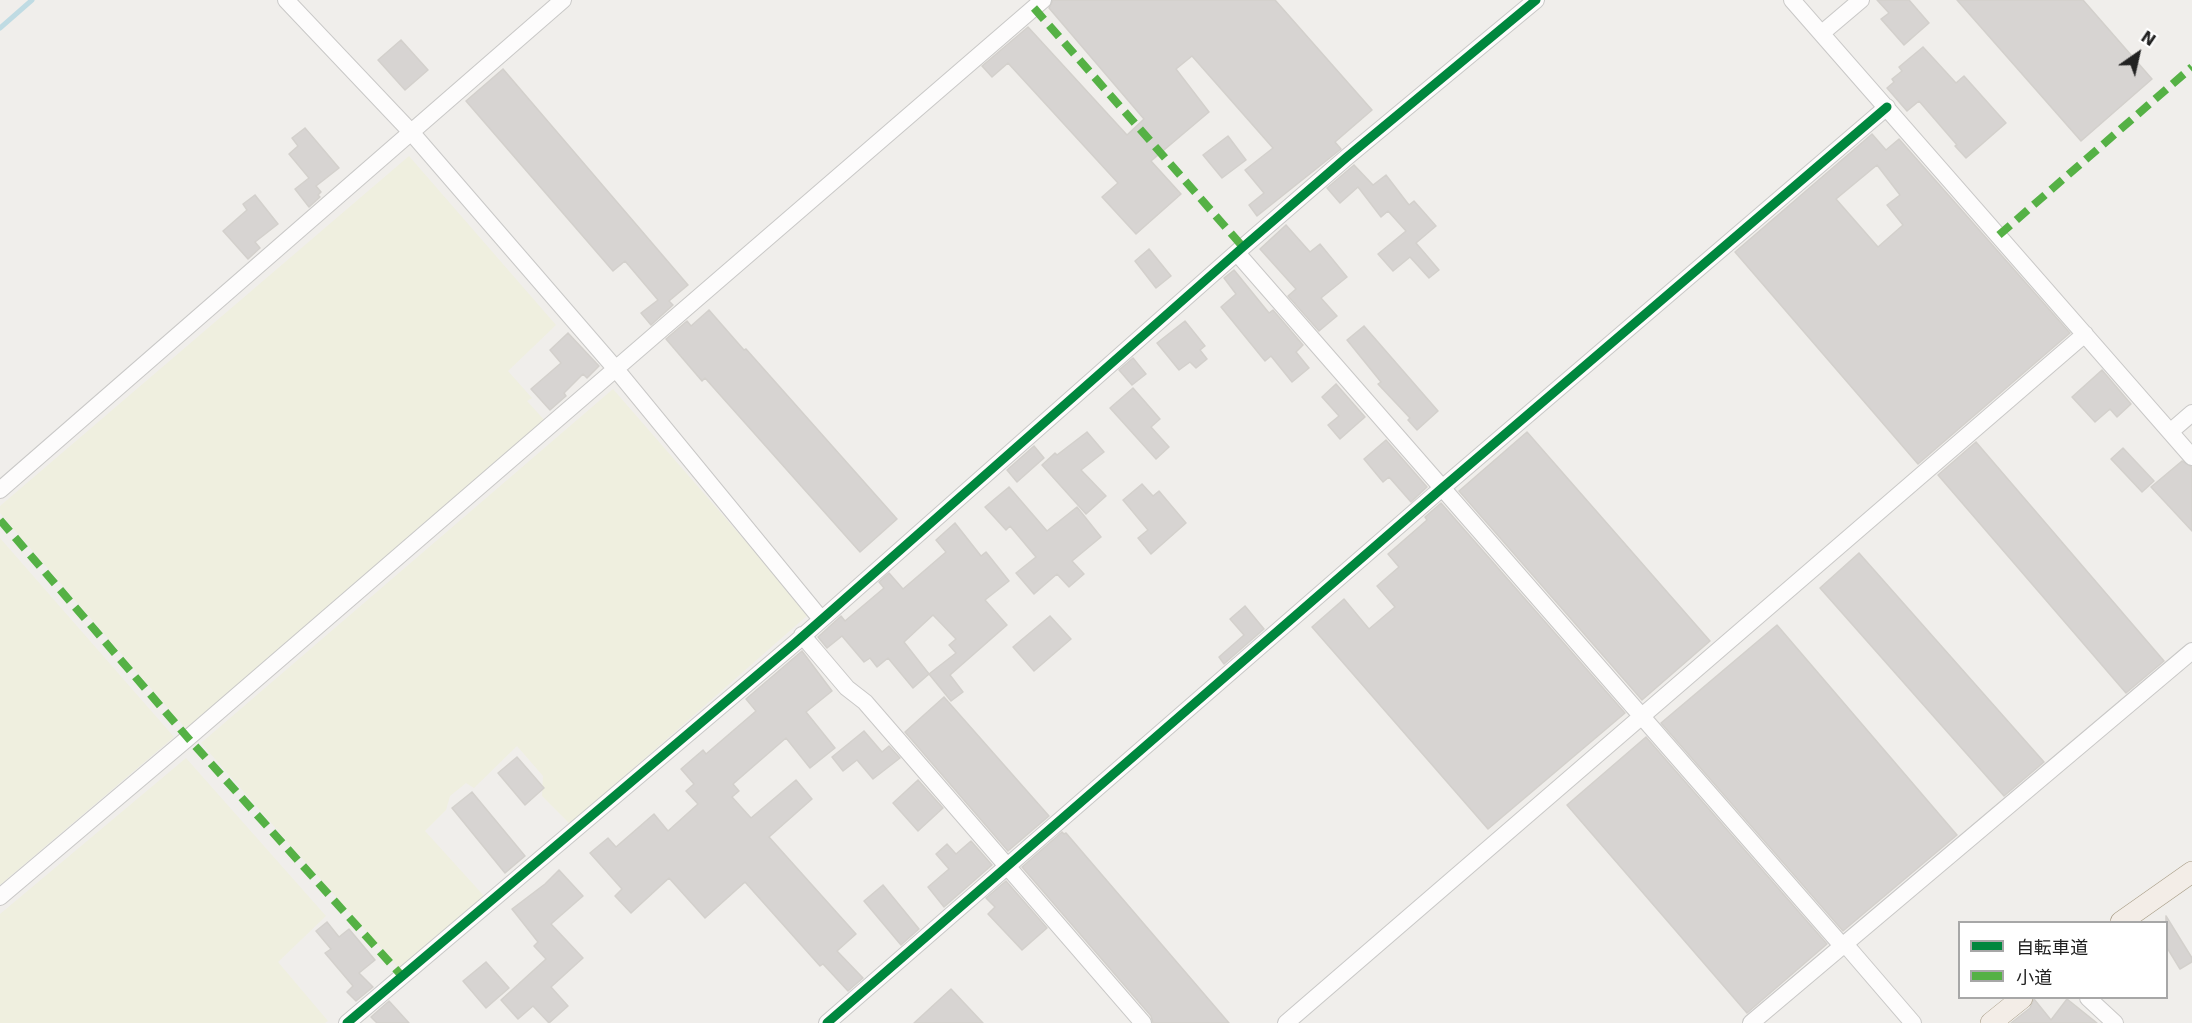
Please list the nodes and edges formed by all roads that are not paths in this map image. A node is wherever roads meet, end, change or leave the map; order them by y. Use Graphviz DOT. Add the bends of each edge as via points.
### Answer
graph roads {
  1 [pos="286,0"];
  2 [pos="563,0"];
  3 [pos="1536,0"];
  4 [pos="1792,0"];
  5 [pos="1861,0"];
  6 [pos="1035,3"];
  7 [pos="1822,33"];
  8 [pos="1887,107"];
  9 [pos="411,132"];
  10 [pos="1236,252"];
  11 [pos="2085,334"];
  12 [pos="615,368"];
  13 [pos="2192,413"];
  14 [pos="2170,432"];
  15 [pos="2192,457"];
  16 [pos="1441,489"];
  17 [pos="0,490"];
  18 [pos="821,619"];
  19 [pos="802,635"];
  20 [pos="2192,651"];
  21 [pos="1643,718"];
  22 [pos="1007,866"];
  23 [pos="2192,872"];
  24 [pos="0,897"];
  25 [pos="2122,921"];
  26 [pos="1845,944"];
  27 [pos="2021,999"];
  28 [pos="2089,999"];
  29 [pos="350,1022"];
  30 [pos="827,1023"];
  31 [pos="1143,1023"];
  32 [pos="1286,1023"];
  33 [pos="1751,1023"];
  34 [pos="1913,1023"];
  35 [pos="1991,1023"];
  36 [pos="2115,1023"];
  1 -- 9 [label="street"];
  2 -- 9 [label="street"];
  3 -- 10 [label="street"];
  4 -- 7 [label="street"];
  5 -- 7 [label="street"];
  6 -- 12 [label="street"];
  7 -- 8 [label="street"];
  8 -- 11 [label="street"];
  8 -- 16 [label="street"];
  9 -- 12 [label="street"];
  9 -- 17 [label="street"];
  10 -- 16 [label="street"];
  10 -- 18 [label="street"];
  11 -- 14 [label="street"];
  11 -- 21 [label="street"];
  12 -- 18 [label="street"];
  12 -- 24 [label="street"];
  13 -- 14 [label="street"];
  14 -- 15 [label="street"];
  16 -- 21 [label="street"];
  16 -- 22 [label="street"];
  18 -- 19 [label="street"];
  19 -- 22 [label="street"];
  19 -- 29 [label="street"];
  20 -- 26 [label="street"];
  21 -- 26 [label="street" via="1838,941"];
  21 -- 32 [label="street"];
  22 -- 30 [label="street"];
  22 -- 31 [label="street"];
  23 -- 25 [label="main road"];
  26 -- 33 [label="street"];
  26 -- 34 [label="street"];
  27 -- 35 [label="main road"];
  28 -- 36 [label="street"];
}
